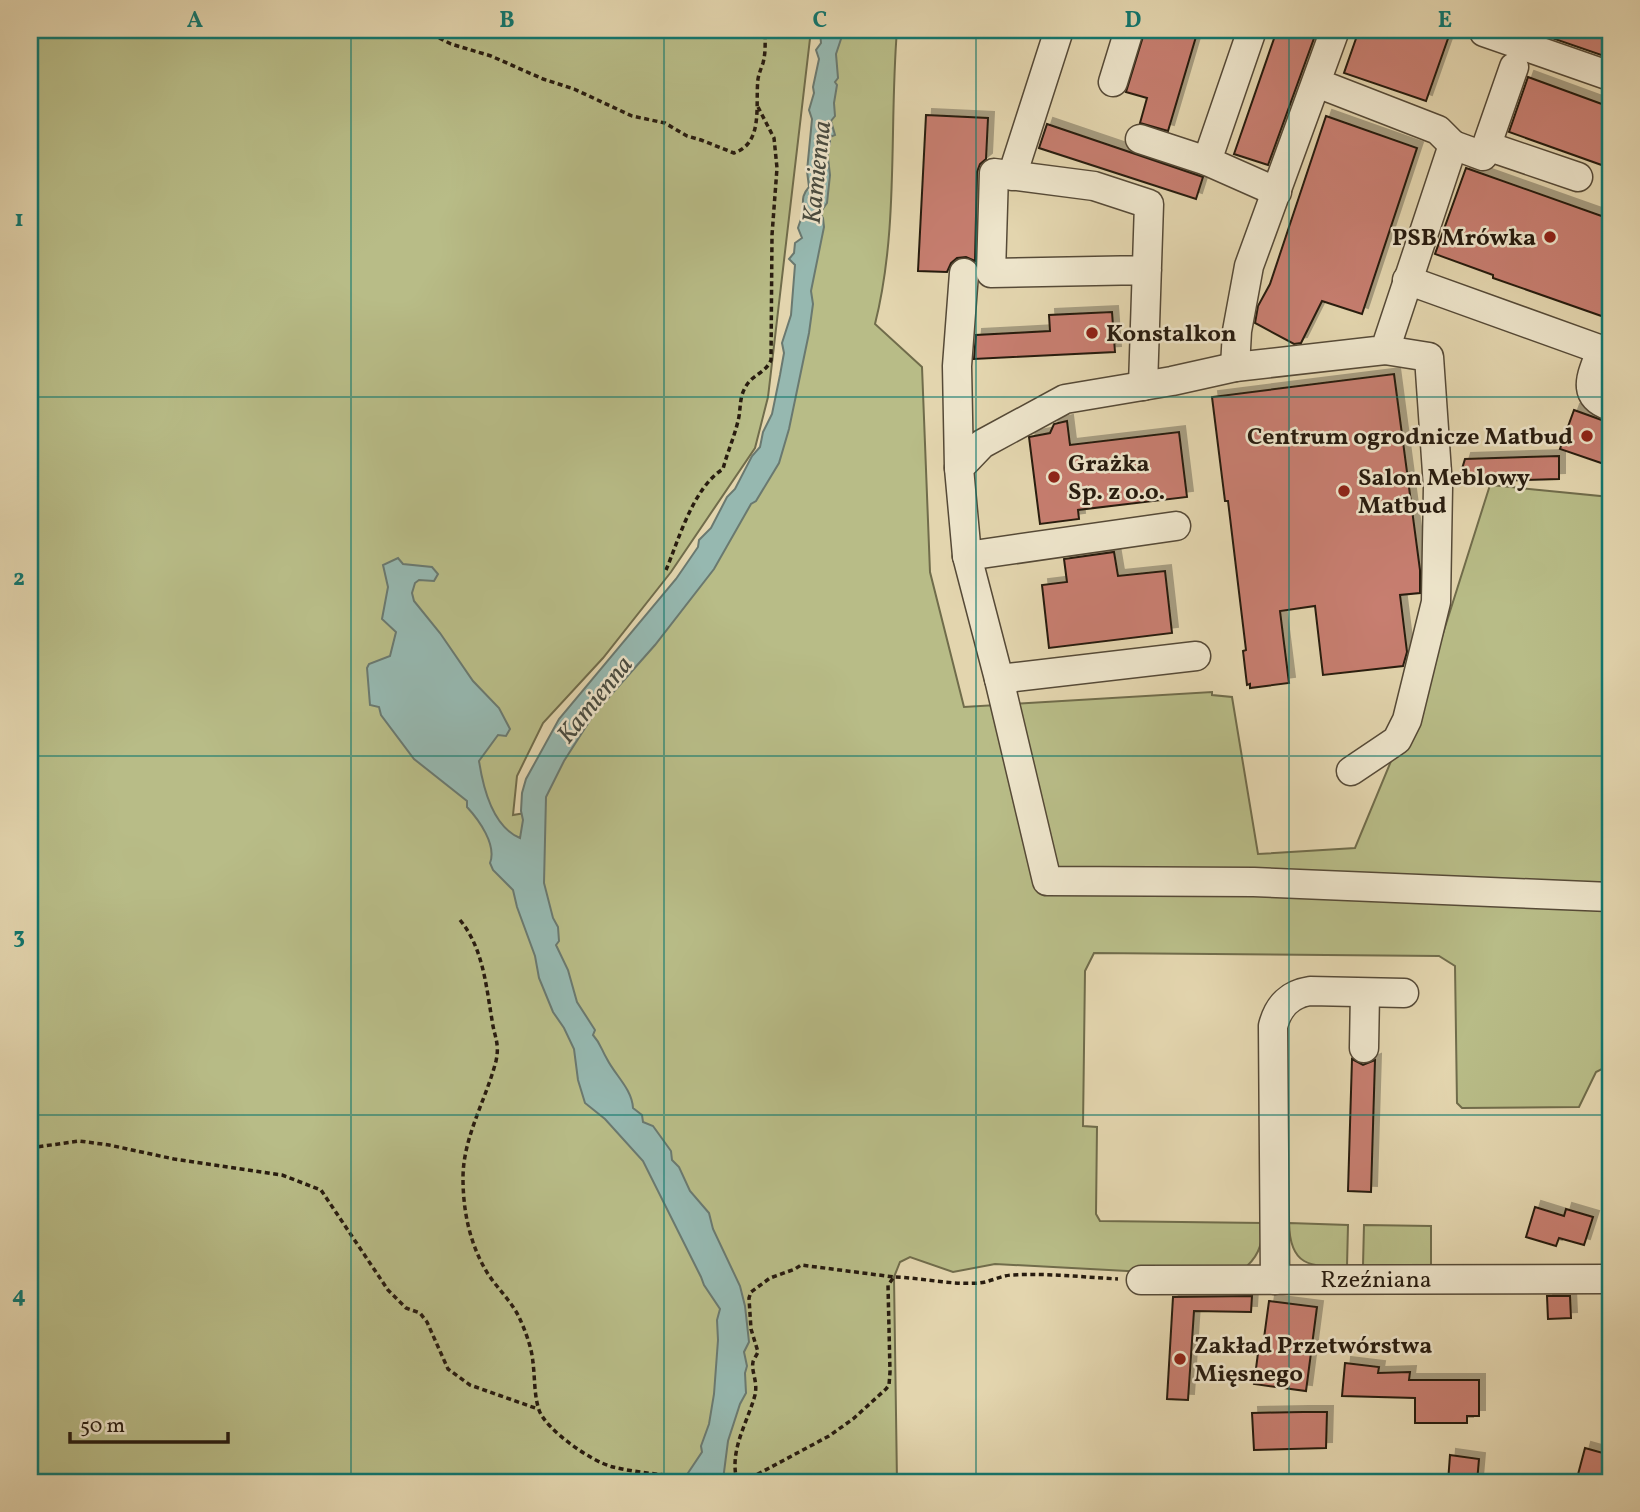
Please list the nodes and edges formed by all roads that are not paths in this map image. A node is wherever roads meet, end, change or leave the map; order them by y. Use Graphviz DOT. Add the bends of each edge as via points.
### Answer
graph roads {
  1 [pos="1059,30"];
  2 [pos="1129,30"];
  3 [pos="1252,30"];
  4 [pos="1335,30"];
  5 [pos="1483,30"];
  6 [pos="1514,67"];
  7 [pos="1610,76"];
  8 [pos="1113,82"];
  9 [pos="1317,83"];
  10 [pos="1140,139"];
  11 [pos="1453,145"];
  12 [pos="1487,146"];
  13 [pos="1207,161"];
  14 [pos="1012,176"];
  15 [pos="1578,177"];
  16 [pos="1277,192"];
  17 [pos="1147,270"];
  18 [pos="964,273"];
  19 [pos="1407,280"];
  20 [pos="1385,351"];
  21 [pos="1606,352"];
  22 [pos="1235,367"];
  23 [pos="1143,386"];
  24 [pos="1610,406"];
  25 [pos="959,468"];
  26 [pos="1176,526"];
  27 [pos="967,556"];
  28 [pos="1196,656"];
  29 [pos="999,679"];
  30 [pos="1351,771"];
  31 [pos="1610,897"];
  32 [pos="1365,993"];
  33 [pos="1404,993"];
  34 [pos="1364,1048"];
  35 [pos="1610,1279"];
  36 [pos="1141,1280"];
  37 [pos="1275,1280"];
  1 -- 14 [label="street"];
  2 -- 8 [label="street"];
  3 -- 13 [label="street"];
  4 -- 9 [label="street"];
  5 -- 7 [label="street"];
  6 -- 12 [label="street"];
  9 -- 11 [label="street" via="1438,130"];
  9 -- 16 [label="street"];
  10 -- 13 [label="street"];
  11 -- 12 [label="street" via="1483,156"];
  11 -- 19 [label="street"];
  12 -- 15 [label="street"];
  13 -- 16 [label="street"];
  14 -- 17 [label="street" via="1094,186 1149,204"];
  14 -- 17 [label="street" via="994,173 991,273"];
  16 -- 22 [label="street" via="1249,266"];
  17 -- 23 [label="street"];
  18 -- 25 [label="street" via="957,366"];
  19 -- 20 [label="street"];
  19 -- 21 [label="street"];
  20 -- 22 [label="street"];
  20 -- 30 [label="street" via="1429,357 1438,487 1436,602 1397,740"];
  21 -- 24 [label="street" via="1592,376 1591,391 1594,398"];
  22 -- 23 [label="street"];
  23 -- 25 [label="street" via="1065,398 982,444"];
  25 -- 27 [label="street"];
  26 -- 27 [label="street"];
  27 -- 29 [label="street"];
  28 -- 29 [label="street"];
  29 -- 31 [label="street" via="1047,881 1254,882"];
  32 -- 33 [label="street"];
  32 -- 34 [label="street"];
  32 -- 37 [label="street" via="1298,993 1287,999 1276,1015"];
  35 -- 37 [label="street, Rzeźniana"];
  36 -- 37 [label="street, Rzeźniana"];
}
